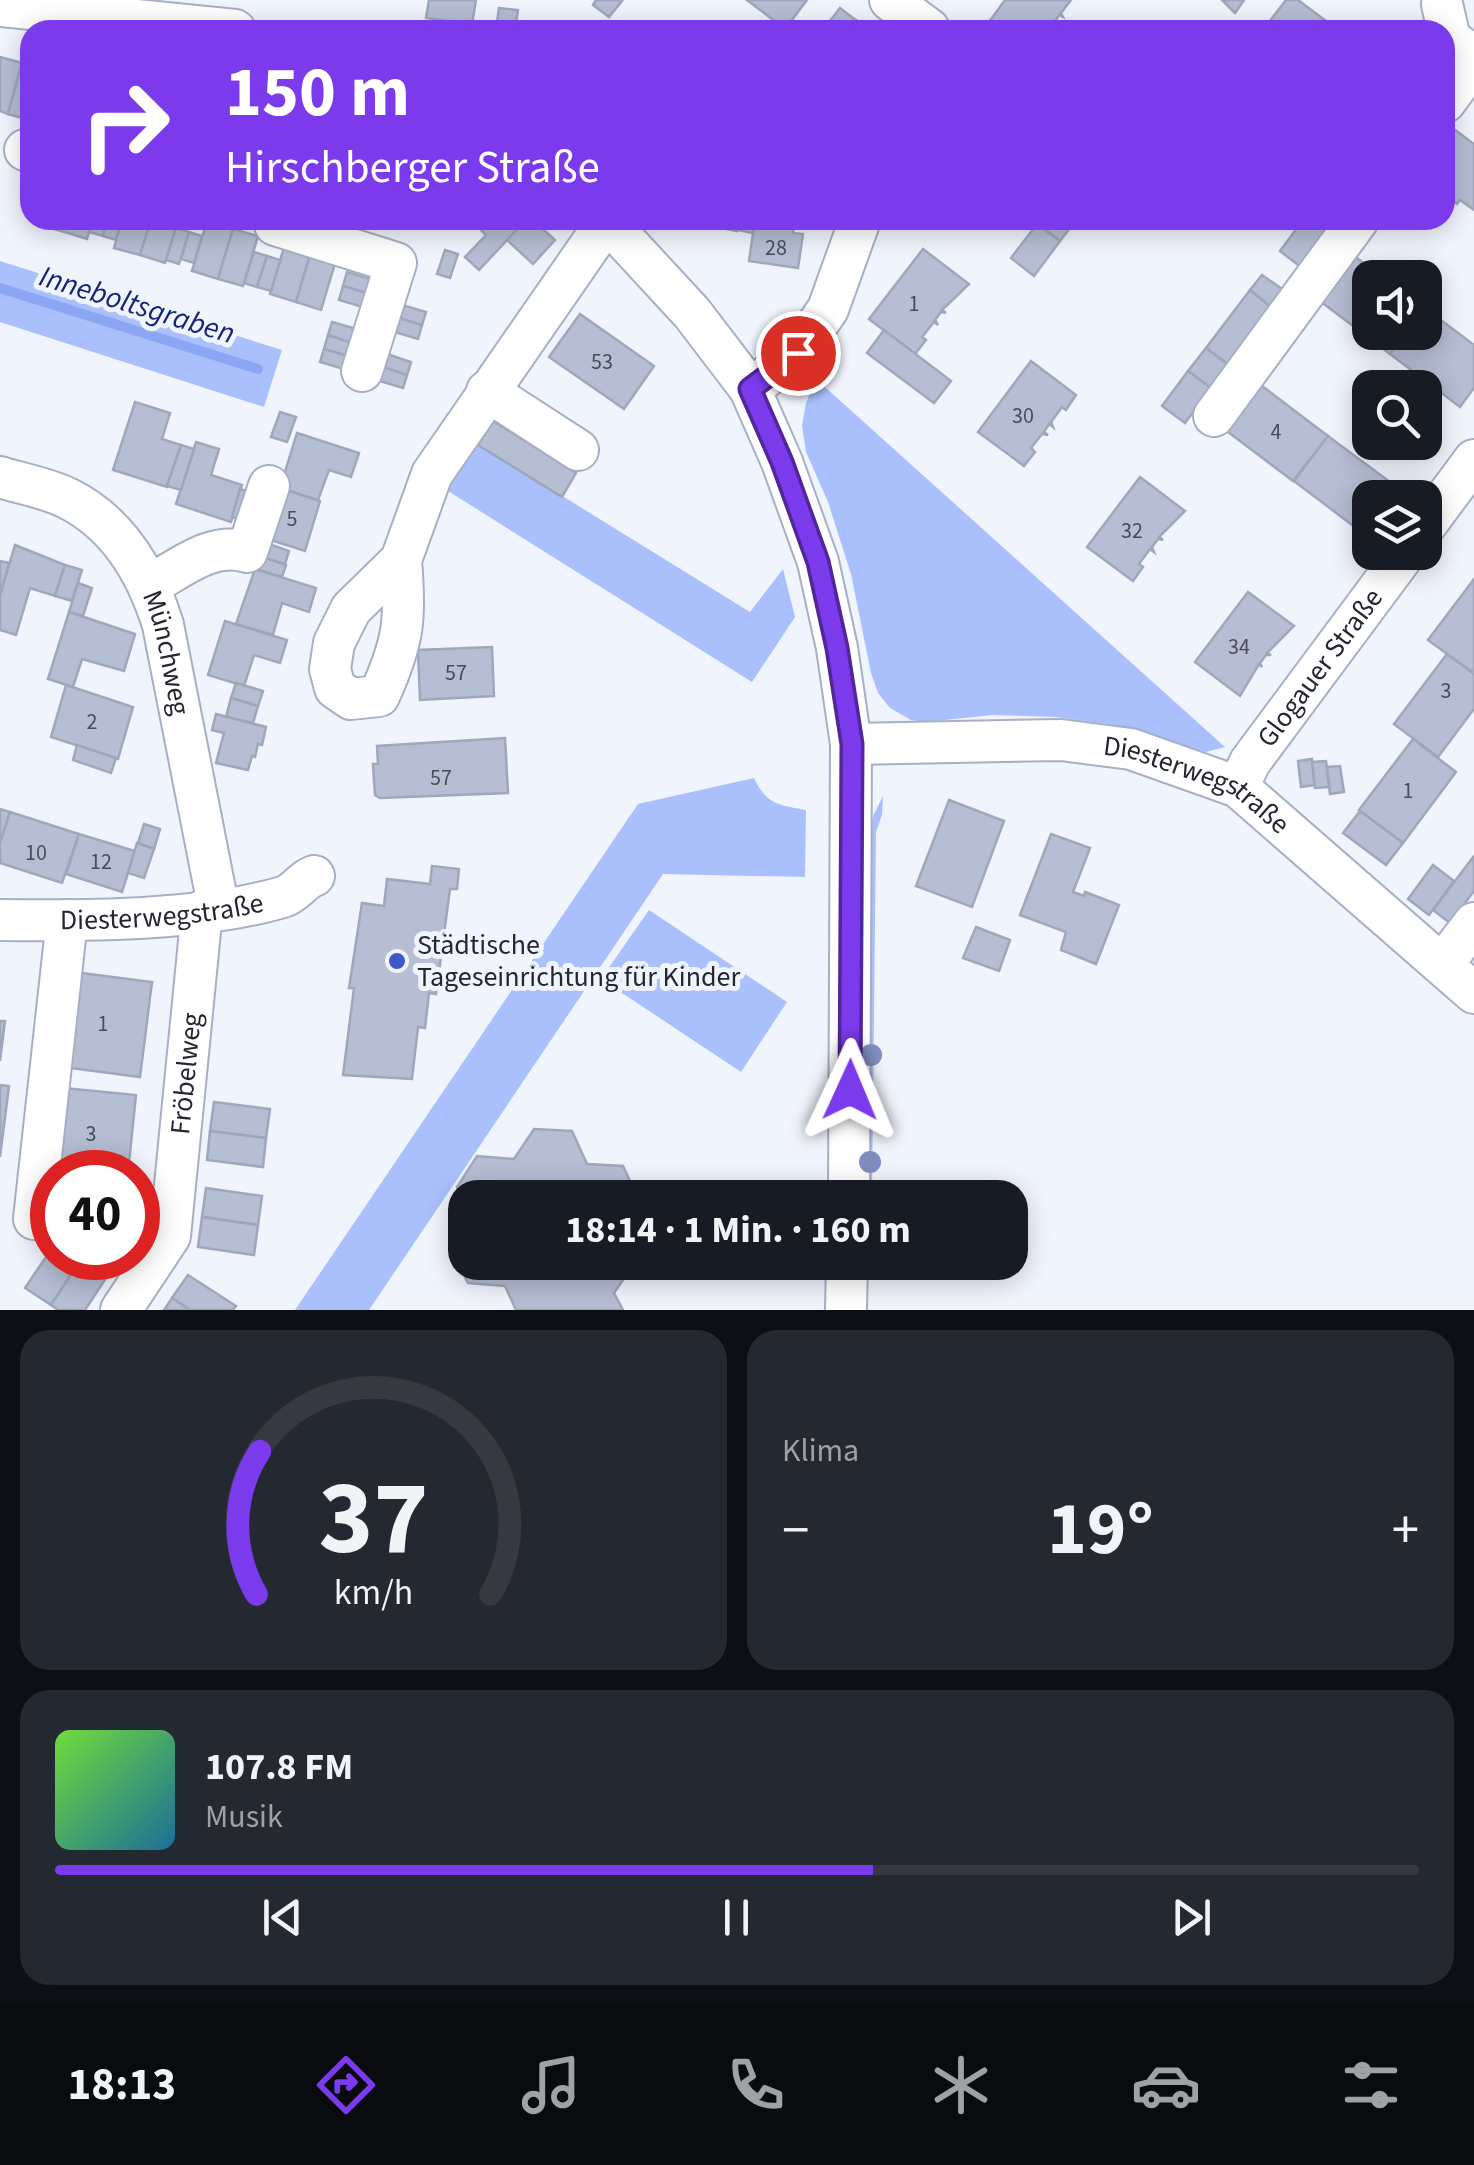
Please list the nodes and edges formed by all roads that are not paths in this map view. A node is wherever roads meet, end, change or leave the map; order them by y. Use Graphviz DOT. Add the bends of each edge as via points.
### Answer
graph roads {
  1 [pos="890,0"];
  2 [pos="0,6"];
  3 [pos="136,20"];
  4 [pos="916,20"];
  5 [pos="1455,43"];
  6 [pos="1474,60"];
  7 [pos="1455,88"];
  8 [pos="295,230"];
  9 [pos="600,230"];
  10 [pos="616,230"];
  11 [pos="856,230"];
  12 [pos="1351,230"];
  13 [pos="362,371"];
  14 [pos="750,389"];
  15 [pos="487,391"];
  16 [pos="1214,416"];
  17 [pos="578,450"];
  18 [pos="1474,460"];
  19 [pos="0,477"];
  20 [pos="270,486"];
  21 [pos="1442,503"];
  22 [pos="401,560"];
  23 [pos="1393,570"];
  24 [pos="150,584"];
  25 [pos="852,744"];
  26 [pos="1238,787"];
  27 [pos="314,876"];
  28 [pos="210,910"];
  29 [pos="0,920"];
  30 [pos="66,920"];
  31 [pos="1474,923"];
  32 [pos="1443,964"];
  33 [pos="1474,993"];
  34 [pos="849,1180"];
  35 [pos="160,1199"];
  36 [pos="29,1218"];
  37 [pos="134,1280"];
  38 [pos="847,1280"];
  39 [pos="121,1310"];
  40 [pos="846,1310"];
  1 -- 4 [label="street"];
  2 -- 3 [label="street"];
  5 -- 6 [label="street"];
  6 -- 7 [label="street"];
  8 -- 13 [label="street" via="396,263"];
  9 -- 15 [label="street"];
  10 -- 14 [label="street"];
  11 -- 14 [label="street" via="828,309 798,353"];
  12 -- 16 [label="street"];
  14 -- 25 [label="street" via="818,562"];
  15 -- 17 [label="street"];
  15 -- 22 [label="street" via="432,474"];
  18 -- 21 [label="street"];
  19 -- 24 [label="street, Münchweg" via="67,498 98,518"];
  20 -- 24 [label="street" via="248,552 216,549"];
  23 -- 26 [label="street, Glogauer Straße"];
  24 -- 28 [label="street, Münchweg" via="163,625"];
  25 -- 26 [label="street, Diesterwegstraße" via="1061,740 1131,749"];
  25 -- 34 [label="street"];
  26 -- 32 [label="street, Diesterwegstraße"];
  27 -- 28 [label="street, Diesterwegstraße" via="288,896"];
  28 -- 30 [label="street, Diesterwegstraße"];
  28 -- 35 [label="street, Fröbelweg"];
  29 -- 30 [label="street, Diesterwegstraße"];
  30 -- 36 [label="street"];
  31 -- 32 [label="street"];
  32 -- 33 [label="street, Diesterwegstraße"];
  37 -- 39 [label="street, Fröbelweg"];
  38 -- 40 [label="street"];
}
